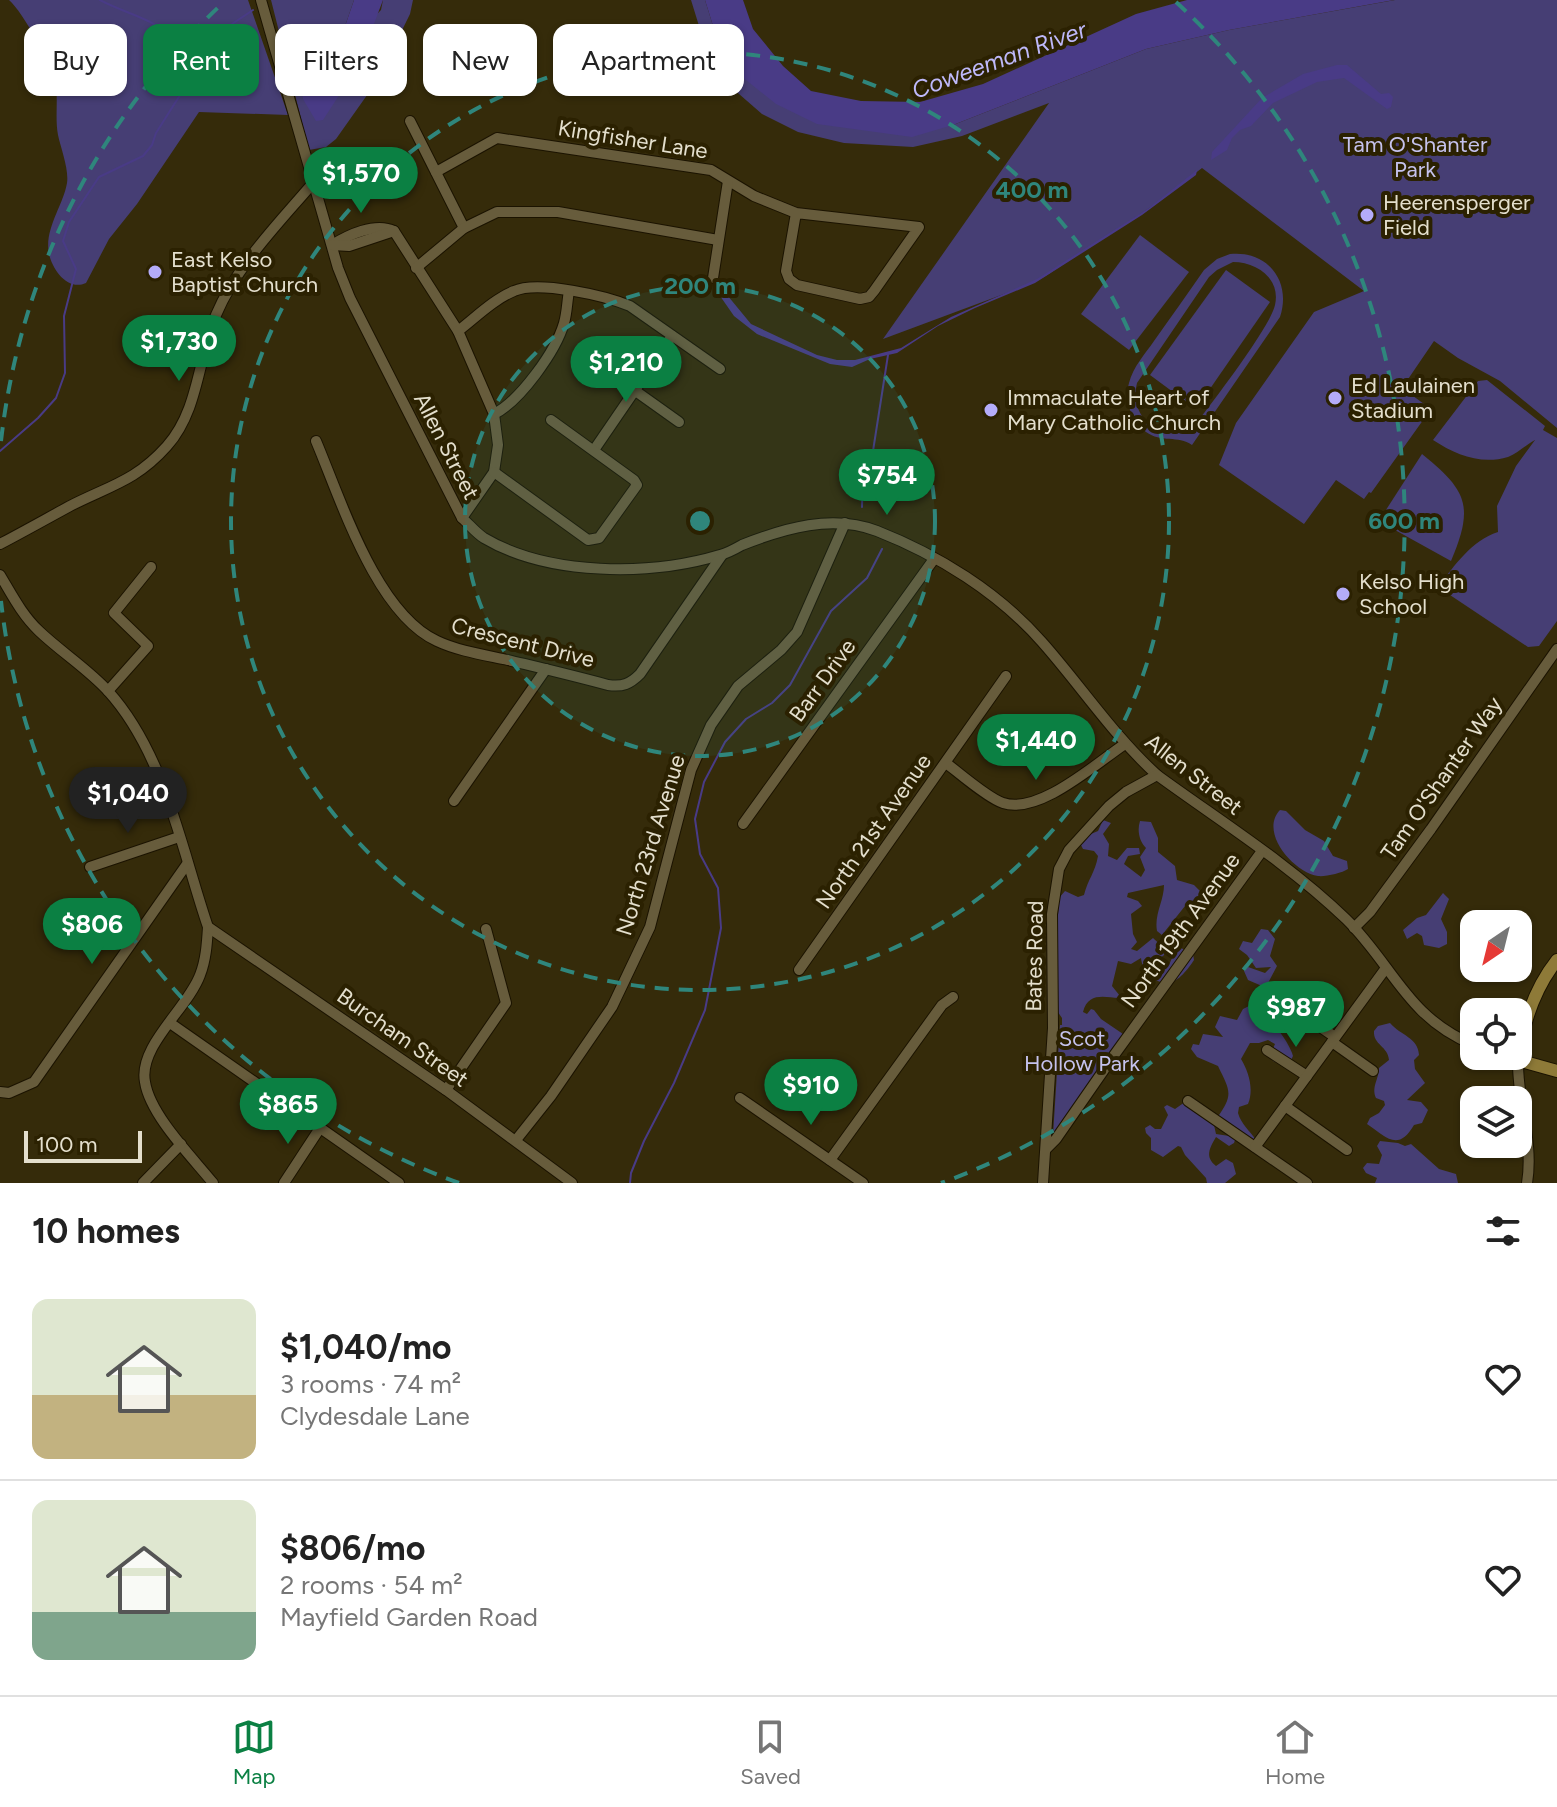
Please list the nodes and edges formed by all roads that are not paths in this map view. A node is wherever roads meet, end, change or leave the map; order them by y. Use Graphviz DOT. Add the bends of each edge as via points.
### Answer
graph roads {
  1 [pos="261,0"];
  2 [pos="410,121"];
  3 [pos="436,172"];
  4 [pos="728,181"];
  5 [pos="313,183"];
  6 [pos="796,213"];
  7 [pos="464,228"];
  8 [pos="718,240"];
  9 [pos="332,245"];
  10 [pos="416,268"];
  11 [pos="713,278"];
  12 [pos="569,291"];
  13 [pos="458,331"];
  14 [pos="672,336"];
  15 [pos="592,360"];
  16 [pos="720,369"];
  17 [pos="636,391"];
  18 [pos="494,414"];
  19 [pos="551,420"];
  20 [pos="679,422"];
  21 [pos="316,441"];
  22 [pos="594,450"];
  23 [pos="494,472"];
  24 [pos="462,518"];
  25 [pos="845,523"];
  26 [pos="0,544"];
  27 [pos="722,555"];
  28 [pos="934,559"];
  29 [pos="151,567"];
  30 [pos="0,575"];
  31 [pos="1557,649"];
  32 [pos="546,669"];
  33 [pos="1006,676"];
  34 [pos="108,691"];
  35 [pos="1125,744"];
  36 [pos="946,763"];
  37 [pos="1157,775"];
  38 [pos="454,801"];
  39 [pos="743,824"];
  40 [pos="179,837"];
  41 [pos="1262,851"];
  42 [pos="187,864"];
  43 [pos="90,867"];
  44 [pos="208,927"];
  45 [pos="1354,928"];
  46 [pos="486,929"];
  47 [pos="1557,960"];
  48 [pos="1386,968"];
  49 [pos="799,970"];
  50 [pos="953,997"];
  51 [pos="1532,1004"];
  52 [pos="1297,1011"];
  53 [pos="170,1023"];
  54 [pos="1460,1038"];
  55 [pos="1334,1040"];
  56 [pos="1267,1050"];
  57 [pos="1532,1064"];
  58 [pos="1514,1070"];
  59 [pos="1373,1071"];
  60 [pos="1557,1071"];
  61 [pos="1307,1076"];
  62 [pos="446,1090"];
  63 [pos="0,1092"];
  64 [pos="740,1098"];
  65 [pos="1188,1101"];
  66 [pos="1285,1106"];
  67 [pos="320,1128"];
  68 [pos="516,1140"];
  69 [pos="181,1144"];
  70 [pos="1255,1147"];
  71 [pos="1046,1149"];
  72 [pos="1347,1150"];
  73 [pos="830,1160"];
  74 [pos="143,1183"];
  75 [pos="213,1183"];
  76 [pos="284,1183"];
  77 [pos="399,1183"];
  78 [pos="572,1183"];
  79 [pos="863,1183"];
  80 [pos="1043,1183"];
  81 [pos="1307,1183"];
  82 [pos="1527,1183"];
  1 -- 5 [label="street, Allen Street"];
  2 -- 3 [label="street"];
  3 -- 4 [label="street, Kingfisher Lane" via="497,138 711,170"];
  3 -- 7 [label="street"];
  4 -- 6 [label="street, Kingfisher Lane"];
  4 -- 8 [label="street"];
  5 -- 9 [label="street, Allen Street"];
  5 -- 26 [label="street" via="224,298 187,413 167,447 124,483"];
  6 -- 6 [label="street, Kingfisher Lane" via="919,227 874,291 860,299 789,279"];
  7 -- 8 [label="street" via="497,212 558,212"];
  7 -- 10 [label="street"];
  8 -- 11 [label="street"];
  9 -- 10 [label="street" via="349,246 394,231"];
  9 -- 24 [label="street, Allen Street" via="365,329"];
  10 -- 13 [label="street"];
  12 -- 13 [label="street" via="517,289"];
  12 -- 14 [label="street" via="630,306"];
  12 -- 18 [label="street" via="564,324 553,346 521,392"];
  13 -- 18 [label="street"];
  14 -- 16 [label="street"];
  14 -- 17 [label="street"];
  15 -- 17 [label="street"];
  17 -- 20 [label="street"];
  17 -- 22 [label="street"];
  18 -- 23 [label="street"];
  19 -- 22 [label="street"];
  21 -- 32 [label="street, Crescent Drive" via="368,560 405,618 437,641"];
  22 -- 23 [label="street" via="637,485 593,541"];
  23 -- 24 [label="street"];
  24 -- 27 [label="street, Allen Street" via="482,537 529,558 585,568 664,568"];
  25 -- 27 [label="street, Allen Street" via="815,523"];
  25 -- 28 [label="street, Allen Street" via="876,531"];
  25 -- 68 [label="street, North 23rd Avenue" via="797,632 738,686 711,725 691,770 650,927 612,1007"];
  27 -- 32 [label="street, Crescent Drive" via="631,683 620,687"];
  28 -- 35 [label="street, Allen Street" via="1014,612"];
  28 -- 39 [label="street, Barr Drive"];
  29 -- 34 [label="street" via="114,613 148,646"];
  30 -- 34 [label="street" via="37,629"];
  31 -- 45 [label="street, Tam O'Shanter Way" via="1431,829"];
  32 -- 38 [label="street"];
  33 -- 36 [label="street, North 21st Avenue"];
  34 -- 40 [label="street" via="159,772"];
  35 -- 36 [label="street" via="1064,787 1026,805 1002,803"];
  35 -- 37 [label="street, Allen Street"];
  36 -- 49 [label="street, North 21st Avenue"];
  37 -- 41 [label="street, Allen Street"];
  37 -- 71 [label="street, Bates Road" via="1109,806 1059,869 1052,914"];
  40 -- 42 [label="street"];
  40 -- 43 [label="street"];
  41 -- 45 [label="street, Allen Street"];
  41 -- 71 [label="street, North 19th Avenue"];
  42 -- 44 [label="street"];
  42 -- 63 [label="street" via="34,1082"];
  44 -- 53 [label="street" via="200,977"];
  44 -- 62 [label="street, Burcham Street"];
  45 -- 48 [label="street, Allen Street"];
  46 -- 62 [label="street" via="506,1003"];
  47 -- 51 [label="main road"];
  48 -- 54 [label="street, Allen Street" via="1426,1017"];
  48 -- 55 [label="street"];
  50 -- 73 [label="street"];
  52 -- 55 [label="street"];
  53 -- 67 [label="street"];
  53 -- 69 [label="street" via="149,1053 144,1080 152,1103"];
  55 -- 59 [label="street"];
  55 -- 61 [label="street"];
  56 -- 61 [label="street"];
  57 -- 60 [label="main road"];
  58 -- 82 [label="street" via="1530,1154"];
  61 -- 66 [label="street"];
  62 -- 68 [label="street, Burcham Street"];
  64 -- 73 [label="street"];
  65 -- 70 [label="street"];
  66 -- 70 [label="street"];
  66 -- 72 [label="street"];
  67 -- 76 [label="street"];
  67 -- 77 [label="street"];
  68 -- 78 [label="street, Burcham Street"];
  69 -- 74 [label="street"];
  69 -- 75 [label="street"];
  70 -- 81 [label="street"];
  71 -- 80 [label="street, Bates Road"];
  73 -- 79 [label="street"];
}
